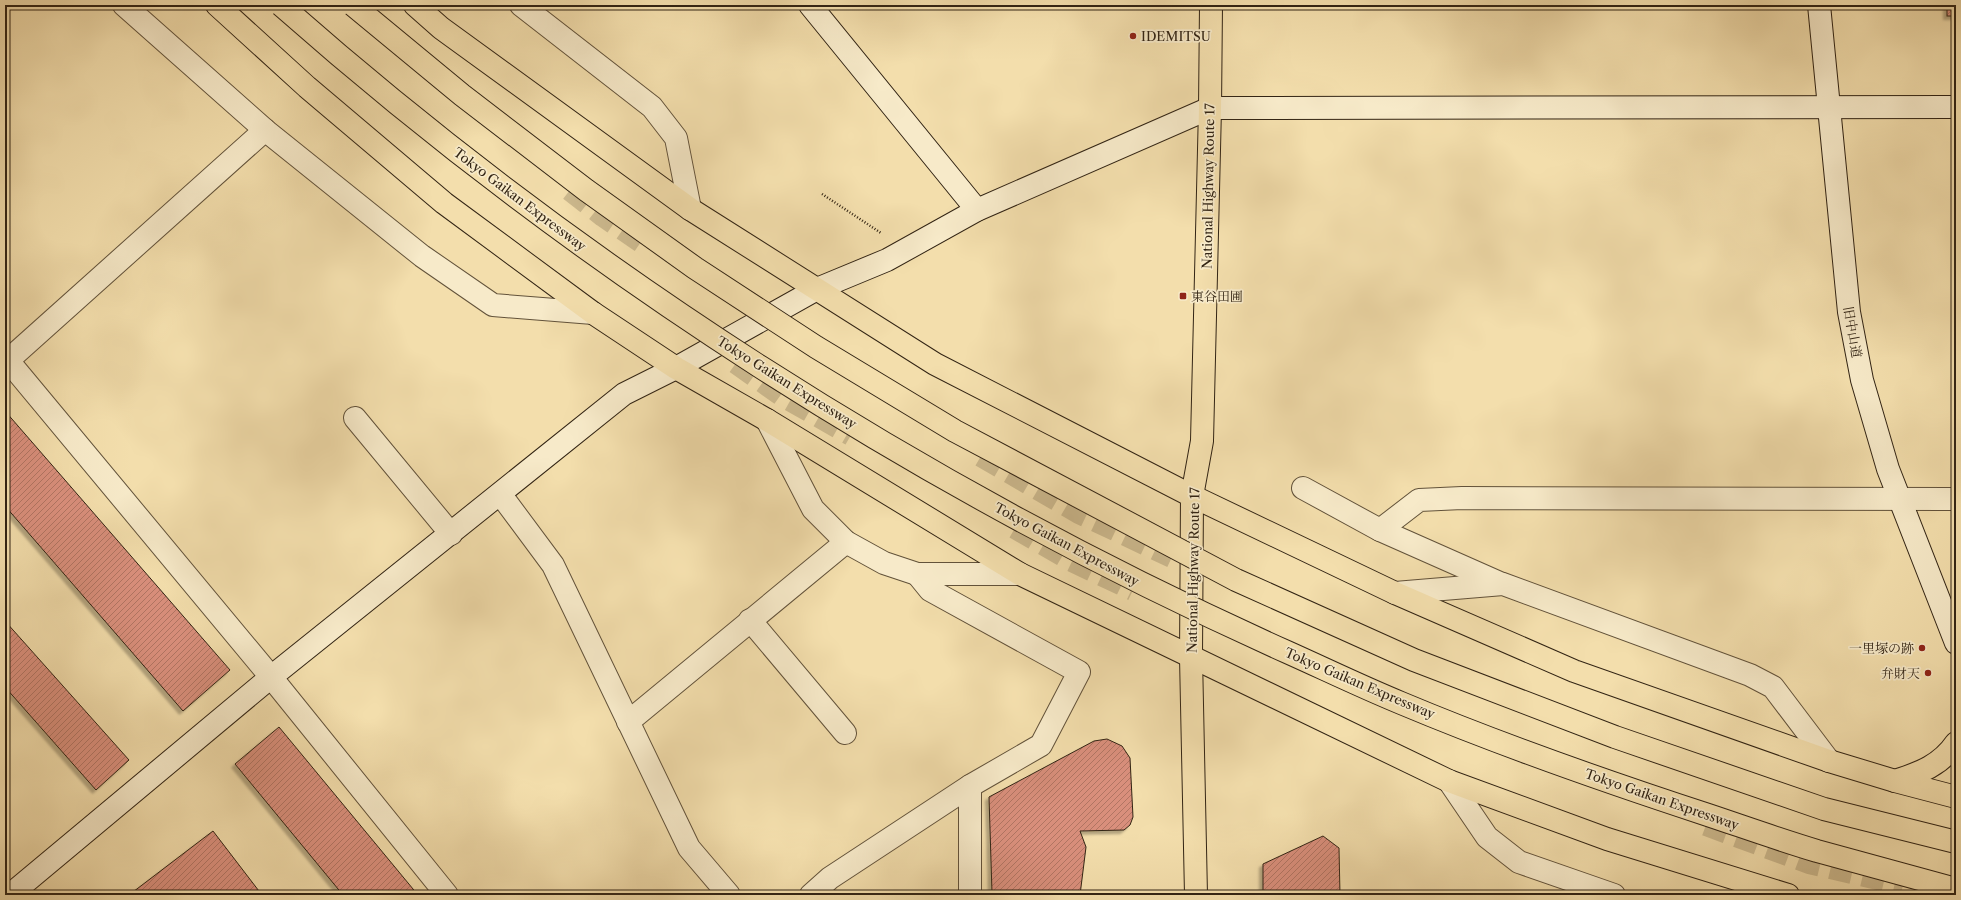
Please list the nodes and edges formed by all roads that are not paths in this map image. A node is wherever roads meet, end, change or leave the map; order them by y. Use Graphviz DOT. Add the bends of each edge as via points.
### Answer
graph roads {
  1 [pos="124,5"];
  2 [pos="217,5"];
  3 [pos="281,5"];
  4 [pos="353,5"];
  5 [pos="415,5"];
  6 [pos="521,5"];
  7 [pos="810,5"];
  8 [pos="1211,5"];
  9 [pos="1820,5"];
  10 [pos="1828,106"];
  11 [pos="1956,107"];
  12 [pos="1210,108"];
  13 [pos="265,130"];
  14 [pos="690,209"];
  15 [pos="977,210"];
  16 [pos="817,289"];
  17 [pos="594,313"];
  18 [pos="6,360"];
  19 [pos="676,368"];
  20 [pos="355,418"];
  21 [pos="767,420"];
  22 [pos="1303,488"];
  23 [pos="501,494"];
  24 [pos="1192,496"];
  25 [pos="1900,500"];
  26 [pos="1956,500"];
  27 [pos="1380,530"];
  28 [pos="451,534"];
  29 [pos="846,542"];
  30 [pos="917,574"];
  31 [pos="1020,574"];
  32 [pos="1503,584"];
  33 [pos="1395,593"];
  34 [pos="750,620"];
  35 [pos="1956,643"];
  36 [pos="1191,657"];
  37 [pos="271,677"];
  38 [pos="628,722"];
  39 [pos="844,732"];
  40 [pos="1956,743"];
  41 [pos="1830,761"];
  42 [pos="1449,781"];
  43 [pos="1895,781"];
  44 [pos="970,786"];
  45 [pos="1956,797"];
  46 [pos="1956,842"];
  47 [pos="1956,889"];
  48 [pos="10,895"];
  49 [pos="447,895"];
  50 [pos="729,895"];
  51 [pos="811,895"];
  52 [pos="970,895"];
  53 [pos="1196,895"];
  54 [pos="1614,895"];
  55 [pos="1788,895"];
  1 -- 13 [label="street"];
  2 -- 17 [label="highway" via="307,87 444,203"];
  3 -- 47 [label="highway, Tokyo Gaikan Expressway, bridge" via="432,133 557,228 666,305 799,393 1074,551 1222,623 1400,703 1604,781 1815,850"];
  4 -- 46 [label="highway, bridge" via="462,95 586,190 702,273 816,347 955,431 1215,569 1414,660 1615,737 1824,809"];
  5 -- 14 [label="highway" via="441,28"];
  6 -- 14 [label="street" via="652,107 676,138"];
  7 -- 15 [label="street"];
  8 -- 12 [label="highway, National Highway Route 17"];
  9 -- 10 [label="street, 旧中山道"];
  10 -- 11 [label="street"];
  10 -- 12 [label="street"];
  10 -- 25 [label="street, 旧中山道" via="1849,312 1862,380 1888,469"];
  12 -- 15 [label="street"];
  12 -- 24 [label="highway, National Highway Route 17" via="1202,441"];
  13 -- 17 [label="street" via="422,256 493,305"];
  13 -- 18 [label="street"];
  14 -- 16 [label="highway"];
  15 -- 16 [label="street" via="887,260"];
  16 -- 19 [label="street"];
  16 -- 24 [label="highway" via="935,364"];
  17 -- 19 [label="highway"];
  18 -- 37 [label="street"];
  19 -- 21 [label="highway"];
  19 -- 23 [label="street" via="624,394"];
  20 -- 28 [label="street"];
  21 -- 29 [label="street" via="813,509"];
  21 -- 31 [label="highway"];
  22 -- 27 [label="street"];
  23 -- 28 [label="street"];
  23 -- 38 [label="street" via="553,565"];
  24 -- 33 [label="highway"];
  24 -- 36 [label="highway, National Highway Route 17"];
  25 -- 26 [label="street"];
  25 -- 27 [label="street" via="1419,500"];
  25 -- 35 [label="street, 旧中山道"];
  27 -- 32 [label="street"];
  28 -- 37 [label="street"];
  29 -- 30 [label="street" via="884,563"];
  29 -- 34 [label="street"];
  30 -- 31 [label="street"];
  30 -- 44 [label="street" via="930,590 1079,672 1041,745"];
  31 -- 36 [label="highway"];
  32 -- 33 [label="street"];
  32 -- 41 [label="street" via="1750,674 1773,687"];
  33 -- 41 [label="highway" via="1574,671"];
  34 -- 38 [label="street"];
  34 -- 39 [label="street"];
  36 -- 42 [label="highway"];
  36 -- 53 [label="highway, National Highway Route 17"];
  37 -- 48 [label="street"];
  37 -- 49 [label="street"];
  38 -- 50 [label="street" via="689,848"];
  40 -- 43 [label="highway" via="1948,755 1924,772"];
  41 -- 43 [label="highway"];
  42 -- 54 [label="street" via="1487,837 1518,862"];
  42 -- 55 [label="highway" via="1607,839"];
  43 -- 45 [label="highway"];
  44 -- 51 [label="street" via="830,878"];
  44 -- 52 [label="street"];
}
